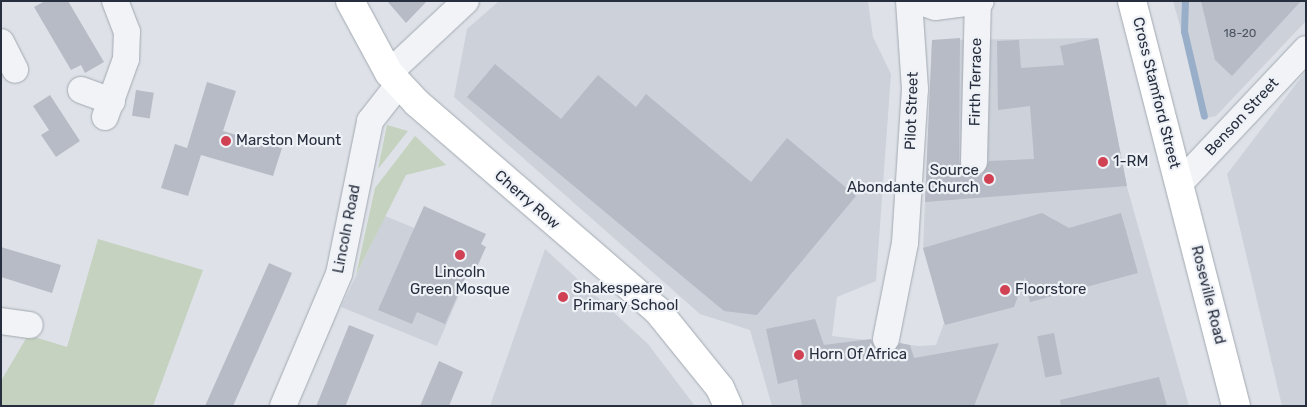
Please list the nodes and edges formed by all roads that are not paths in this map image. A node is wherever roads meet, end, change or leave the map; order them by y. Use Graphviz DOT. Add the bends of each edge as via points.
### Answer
graph roads {
  1 [pos="115,1"];
  2 [pos="350,1"];
  3 [pos="466,1"];
  4 [pos="909,1"];
  5 [pos="917,1"];
  6 [pos="1132,1"];
  7 [pos="979,2"];
  8 [pos="1,42"];
  9 [pos="1306,49"];
  10 [pos="15,70"];
  11 [pos="394,78"];
  12 [pos="81,90"];
  13 [pos="974,162"];
  14 [pos="1179,184"];
  15 [pos="1,321"];
  16 [pos="30,325"];
  17 [pos="886,339"];
  18 [pos="724,397"];
  19 [pos="283,406"];
  20 [pos="1236,406"];
  1 -- 12 [label="street" via="127,32 126,59 108,109"];
  2 -- 11 [label="street, Cherry Row"];
  3 -- 11 [label="street, Lincoln Road"];
  4 -- 17 [label="street, Pilot Street" via="915,89 905,243"];
  5 -- 7 [label="street" via="935,7"];
  6 -- 14 [label="street, Cross Stamford Street"];
  7 -- 13 [label="street, Firth Terrace"];
  8 -- 10 [label="street"];
  9 -- 14 [label="street, Benson Street"];
  11 -- 18 [label="street, Cherry Row" via="449,134 657,310"];
  11 -- 19 [label="street, Lincoln Road" via="370,121 339,274"];
  14 -- 20 [label="street, Roseville Road"];
  15 -- 16 [label="street"];
}
